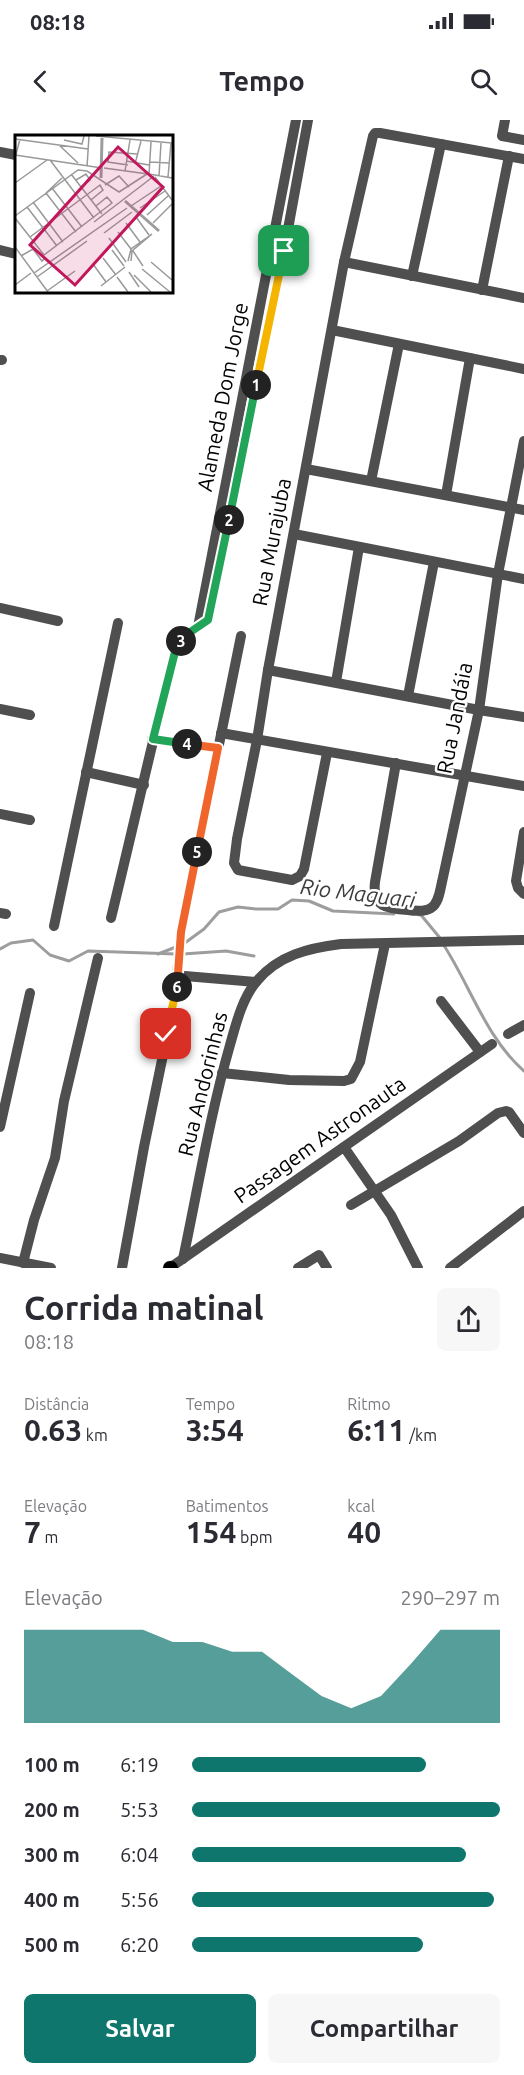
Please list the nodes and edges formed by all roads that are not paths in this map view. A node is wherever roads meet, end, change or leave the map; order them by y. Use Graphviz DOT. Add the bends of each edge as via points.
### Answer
graph roads {
  1 [pos="296,120"];
  2 [pos="308,120"];
  3 [pos="505,120"];
  4 [pos="524,140"];
  5 [pos="441,144"];
  6 [pos="0,152"];
  7 [pos="15,156"];
  8 [pos="509,156"];
  9 [pos="524,159"];
  10 [pos="0,250"];
  11 [pos="15,254"];
  12 [pos="344,262"];
  13 [pos="412,276"];
  14 [pos="482,290"];
  15 [pos="524,298"];
  16 [pos="332,330"];
  17 [pos="399,344"];
  18 [pos="470,358"];
  19 [pos="524,369"];
  20 [pos="524,441"];
  21 [pos="306,469"];
  22 [pos="371,481"];
  23 [pos="446,495"];
  24 [pos="511,507"];
  25 [pos="524,510"];
  26 [pos="294,534"];
  27 [pos="359,547"];
  28 [pos="434,562"];
  29 [pos="498,574"];
  30 [pos="524,579"];
  31 [pos="0,608"];
  32 [pos="58,621"];
  33 [pos="118,623"];
  34 [pos="198,627"];
  35 [pos="241,636"];
  36 [pos="268,669"];
  37 [pos="336,682"];
  38 [pos="408,696"];
  39 [pos="0,709"];
  40 [pos="478,710"];
  41 [pos="30,714"];
  42 [pos="524,717"];
  43 [pos="221,733"];
  44 [pos="153,739"];
  45 [pos="257,740"];
  46 [pos="218,748"];
  47 [pos="327,753"];
  48 [pos="396,763"];
  49 [pos="86,772"];
  50 [pos="465,775"];
  51 [pos="144,785"];
  52 [pos="524,786"];
  53 [pos="0,814"];
  54 [pos="30,820"];
  55 [pos="524,832"];
  56 [pos="524,894"];
  57 [pos="111,918"];
  58 [pos="54,926"];
  59 [pos="524,940"];
  60 [pos="385,944"];
  61 [pos="98,958"];
  62 [pos="185,976"];
  63 [pos="256,982"];
  64 [pos="30,993"];
  65 [pos="441,1001"];
  66 [pos="524,1025"];
  67 [pos="508,1034"];
  68 [pos="492,1044"];
  69 [pos="480,1052"];
  70 [pos="222,1072"];
  71 [pos="0,1127"];
  72 [pos="524,1133"];
  73 [pos="344,1147"];
  74 [pos="375,1191"];
  75 [pos="351,1205"];
  76 [pos="524,1211"];
  77 [pos="0,1258"];
  78 [pos="183,1259"];
  79 [pos="23,1263"];
  80 [pos="51,1268"];
  81 [pos="122,1268"];
  82 [pos="171,1268"];
  83 [pos="298,1268"];
  84 [pos="327,1268"];
  85 [pos="418,1268"];
  86 [pos="450,1268"];
  1 -- 34 [label="street, Alameda Dom Jorge"];
  2 -- 34 [label="street, Alameda Dom Jorge" via="208,620"];
  3 -- 4 [label="street" via="502,136"];
  5 -- 8 [label="street"];
  5 -- 12 [label="street, Rua Murajuba" via="375,133"];
  5 -- 13 [label="street"];
  6 -- 7 [label="street"];
  8 -- 9 [label="street"];
  8 -- 14 [label="street"];
  10 -- 11 [label="street"];
  12 -- 13 [label="street"];
  12 -- 16 [label="street, Rua Murajuba"];
  13 -- 14 [label="street"];
  14 -- 15 [label="street"];
  16 -- 17 [label="street"];
  16 -- 21 [label="street, Rua Murajuba"];
  17 -- 18 [label="street"];
  17 -- 22 [label="street"];
  18 -- 19 [label="street"];
  18 -- 23 [label="street"];
  20 -- 24 [label="street, Rua Jandáia"];
  21 -- 22 [label="street"];
  21 -- 26 [label="street, Rua Murajuba"];
  22 -- 23 [label="street"];
  23 -- 24 [label="street"];
  24 -- 25 [label="street"];
  24 -- 29 [label="street, Rua Jandáia"];
  26 -- 27 [label="street"];
  26 -- 36 [label="street, Rua Murajuba"];
  27 -- 28 [label="street"];
  27 -- 37 [label="street"];
  28 -- 29 [label="street"];
  28 -- 38 [label="street"];
  29 -- 30 [label="street"];
  29 -- 40 [label="street, Rua Jandáia"];
  31 -- 32 [label="street"];
  33 -- 49 [label="street"];
  34 -- 44 [label="street" via="183,637 176,648"];
  35 -- 43 [label="street"];
  36 -- 37 [label="street"];
  36 -- 45 [label="street, Rua Murajuba"];
  37 -- 38 [label="street"];
  38 -- 40 [label="street"];
  39 -- 41 [label="street"];
  40 -- 42 [label="street"];
  40 -- 50 [label="street, Rua Jandáia"];
  43 -- 45 [label="street"];
  43 -- 46 [label="street"];
  44 -- 46 [label="street"];
  44 -- 51 [label="street"];
  45 -- 47 [label="street"];
  45 -- 47 [label="street, Rua Murajuba" via="234,863 245,873 292,880 302,873"];
  46 -- 81 [label="street" via="181,932 175,998"];
  47 -- 48 [label="street"];
  48 -- 50 [label="street"];
  48 -- 50 [label="street, Rua Jandáia" via="375,896 384,907 432,907 440,891"];
  49 -- 51 [label="street"];
  49 -- 58 [label="street"];
  50 -- 52 [label="street"];
  51 -- 57 [label="street"];
  53 -- 54 [label="street"];
  55 -- 56 [label="street" via="516,886"];
  59 -- 60 [label="street, Rua Andorinhas"];
  60 -- 63 [label="street, Rua Andorinhas" via="341,944 304,950"];
  60 -- 70 [label="street" via="360,1062 351,1079 289,1080"];
  61 -- 79 [label="street" via="64,1101 55,1158"];
  62 -- 63 [label="street"];
  63 -- 70 [label="street, Rua Andorinhas" via="240,1011"];
  64 -- 71 [label="street"];
  65 -- 69 [label="street"];
  66 -- 67 [label="street"];
  68 -- 69 [label="street, Passagem Astronauta"];
  69 -- 73 [label="street, Passagem Astronauta"];
  70 -- 78 [label="street, Rua Andorinhas"];
  72 -- 74 [label="street" via="506,1111 498,1113"];
  73 -- 74 [label="street"];
  73 -- 78 [label="street, Passagem Astronauta"];
  74 -- 75 [label="street"];
  74 -- 85 [label="street"];
  76 -- 86 [label="street"];
  77 -- 79 [label="street"];
  78 -- 82 [label="street, Passagem Astronauta"];
  79 -- 80 [label="street"];
  83 -- 84 [label="street" via="319,1255"];
}
